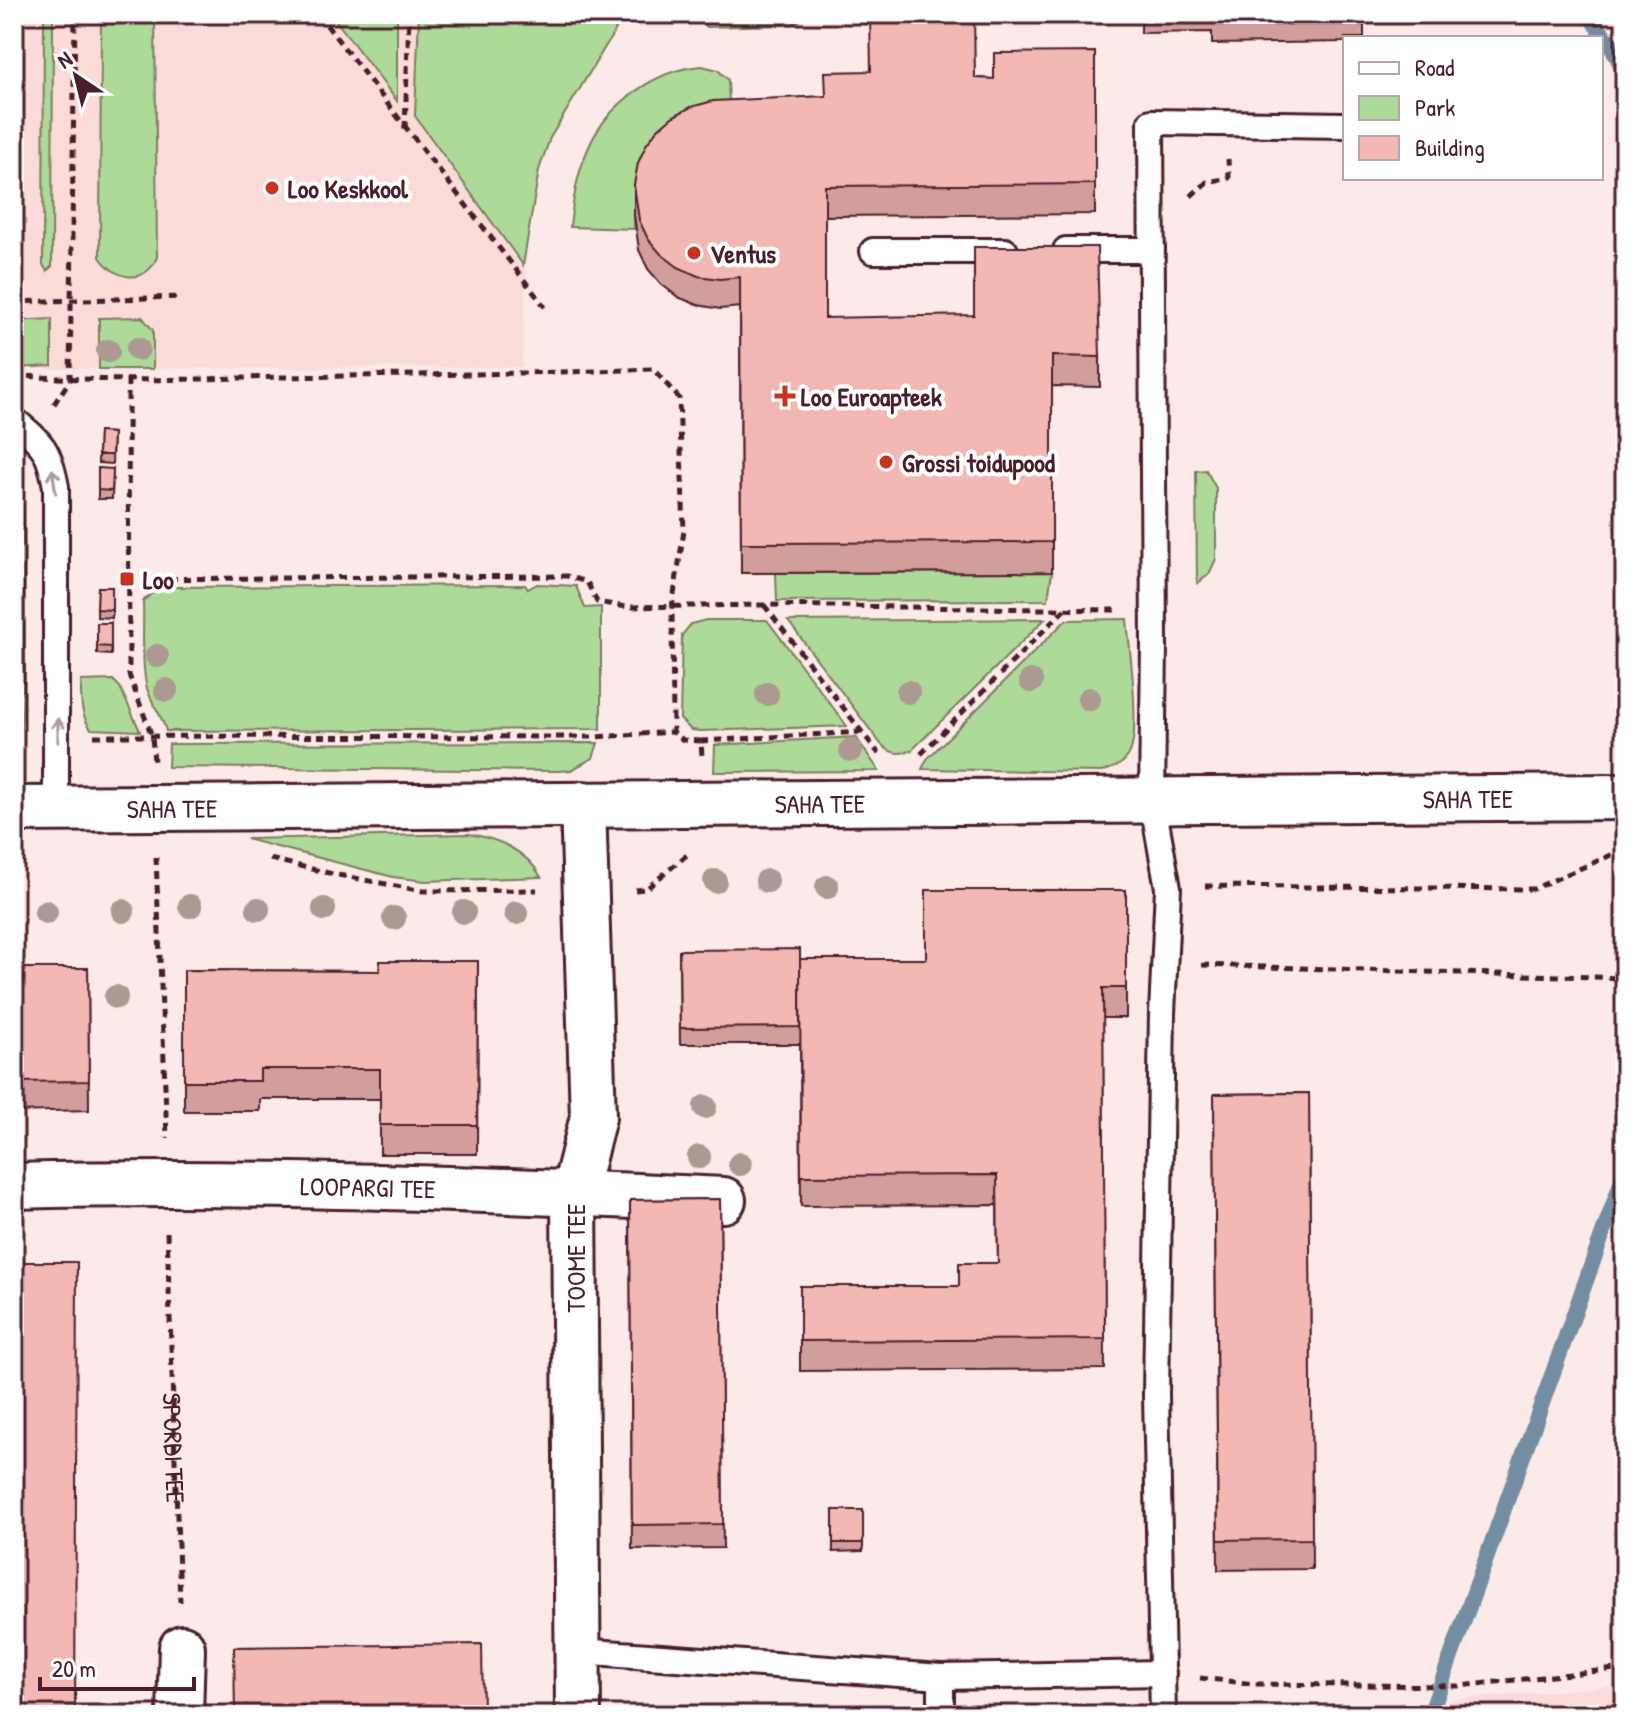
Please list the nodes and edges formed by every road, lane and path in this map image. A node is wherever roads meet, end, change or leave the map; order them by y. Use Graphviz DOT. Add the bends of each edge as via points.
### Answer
graph roads {
  1 [pos="75,14"];
  2 [pos="318,14"];
  3 [pos="409,14"];
  4 [pos="1227,122"];
  5 [pos="1343,125"];
  6 [pos="405,129"];
  7 [pos="1188,200"];
  8 [pos="1152,250"];
  9 [pos="873,251"];
  10 [pos="182,297"];
  11 [pos="71,301"];
  12 [pos="14,302"];
  13 [pos="545,307"];
  14 [pos="14,375"];
  15 [pos="128,379"];
  16 [pos="70,380"];
  17 [pos="14,420"];
  18 [pos="34,436"];
  19 [pos="127,579"];
  20 [pos="1154,598"];
  21 [pos="764,605"];
  22 [pos="672,607"];
  23 [pos="1067,608"];
  24 [pos="673,732"];
  25 [pos="862,732"];
  26 [pos="58,736"];
  27 [pos="152,736"];
  28 [pos="701,741"];
  29 [pos="884,761"];
  30 [pos="914,761"];
  31 [pos="154,768"];
  32 [pos="703,770"];
  33 [pos="1625,797"];
  34 [pos="1152,799"];
  35 [pos="583,804"];
  36 [pos="35,809"];
  37 [pos="1625,849"];
  38 [pos="155,850"];
  39 [pos="692,850"];
  40 [pos="268,858"];
  41 [pos="1168,888"];
  42 [pos="586,890"];
  43 [pos="1165,963"];
  44 [pos="1625,978"];
  45 [pos="168,1182"];
  46 [pos="14,1186"];
  47 [pos="574,1193"];
  48 [pos="723,1200"];
  49 [pos="182,1648"];
  50 [pos="579,1651"];
  51 [pos="1625,1668"];
  52 [pos="1163,1673"];
  53 [pos="941,1677"];
  54 [pos="180,1715"];
  55 [pos="578,1715"];
  56 [pos="941,1715"];
  57 [pos="1163,1715"];
  1 -- 11 [label="path"];
  2 -- 6 [label="path"];
  3 -- 6 [label="path"];
  4 -- 5 [label="lane"];
  4 -- 7 [label="path" via="1229,178 1207,182"];
  4 -- 8 [label="lane" via="1151,122"];
  6 -- 13 [label="path"];
  8 -- 9 [label="lane"];
  8 -- 20 [label="lane"];
  10 -- 11 [label="path"];
  11 -- 12 [label="path"];
  11 -- 16 [label="path"];
  14 -- 16 [label="path"];
  15 -- 16 [label="path"];
  15 -- 19 [label="path"];
  15 -- 22 [label="path" via="653,369 679,398 684,531"];
  16 -- 18 [label="path"];
  17 -- 18 [label="lane"];
  26 -- 18 [label="lane, one-way" via="56,487 50,456"];
  19 -- 22 [label="path" via="567,576 587,582 597,602"];
  19 -- 27 [label="path" via="129,675"];
  20 -- 23 [label="path" via="1129,610"];
  20 -- 34 [label="lane"];
  21 -- 22 [label="path"];
  21 -- 23 [label="path"];
  21 -- 25 [label="path"];
  22 -- 24 [label="path"];
  23 -- 30 [label="path"];
  24 -- 27 [label="path" via="595,737"];
  24 -- 28 [label="path" via="683,740"];
  25 -- 28 [label="path"];
  25 -- 29 [label="path"];
  26 -- 27 [label="path"];
  26 -- 36 [label="lane"];
  27 -- 31 [label="path"];
  28 -- 32 [label="path"];
  33 -- 34 [label="street, SAHA TEE"];
  34 -- 35 [label="street, SAHA TEE"];
  34 -- 41 [label="lane"];
  35 -- 36 [label="street, SAHA TEE"];
  35 -- 42 [label="street, TOOME TEE"];
  37 -- 41 [label="path" via="1533,889"];
  38 -- 45 [label="path, SPORDI TEE"];
  39 -- 42 [label="path" via="646,889"];
  40 -- 42 [label="path" via="423,891"];
  41 -- 43 [label="lane"];
  42 -- 47 [label="street, TOOME TEE" via="593,1117"];
  43 -- 44 [label="path"];
  43 -- 52 [label="lane" via="1156,1395"];
  45 -- 46 [label="street, LOOPARGI TEE"];
  45 -- 47 [label="street, LOOPARGI TEE"];
  45 -- 49 [label="path, SPORDI TEE"];
  47 -- 48 [label="street, LOOPARGI TEE"];
  47 -- 50 [label="street, TOOME TEE"];
  49 -- 54 [label="street"];
  50 -- 53 [label="lane"];
  50 -- 55 [label="street, TOOME TEE"];
  51 -- 52 [label="path" via="1460,1686 1255,1684"];
  52 -- 53 [label="lane"];
  52 -- 57 [label="lane"];
  53 -- 56 [label="lane"];
}
